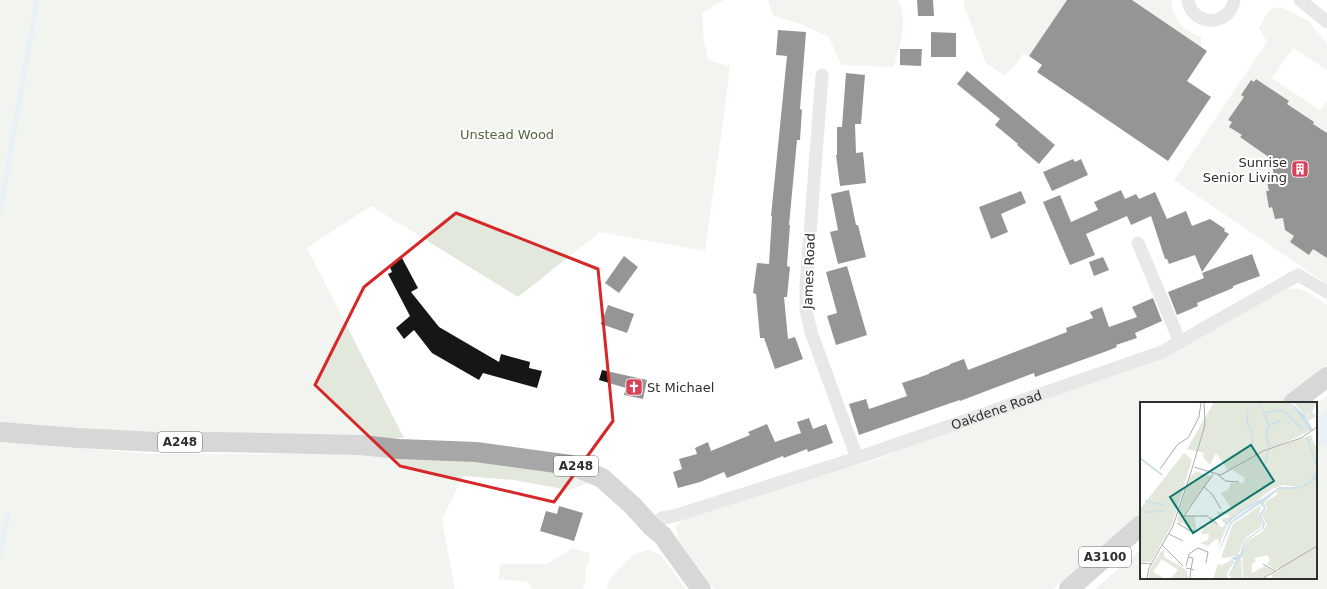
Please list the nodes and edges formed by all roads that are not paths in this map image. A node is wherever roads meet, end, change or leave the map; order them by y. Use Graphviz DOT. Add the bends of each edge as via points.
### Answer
graph roads {
  1 [pos="1188,0"];
  2 [pos="1234,0"];
  3 [pos="1300,0"];
  4 [pos="1327,22"];
  5 [pos="822,75"];
  6 [pos="1138,243"];
  7 [pos="1327,292"];
  8 [pos="1180,342"];
  9 [pos="1327,377"];
  10 [pos="1294,402"];
  11 [pos="0,432"];
  12 [pos="857,458"];
  13 [pos="1140,526"];
  14 [pos="652,527"];
  15 [pos="701,589"];
  16 [pos="1069,589"];
  1 -- 2 [label="street" via="1197,16 1212,21 1226,15"];
  3 -- 4 [label="street"];
  5 -- 12 [label="street, James Road" via="807,263 806,311 812,335"];
  6 -- 8 [label="street"];
  7 -- 8 [label="street, Oakdene Road" via="1298,275"];
  8 -- 12 [label="street, Oakdene Road" via="1162,352"];
  9 -- 10 [label="main road"];
  11 -- 14 [label="main road, A248" via="156,442 360,446 476,452 571,464 602,478"];
  12 -- 14 [label="street, Oakdene Road" via="662,518"];
  13 -- 16 [label="main road, A3100"];
  14 -- 15 [label="main road, A248" via="662,535"];
}
